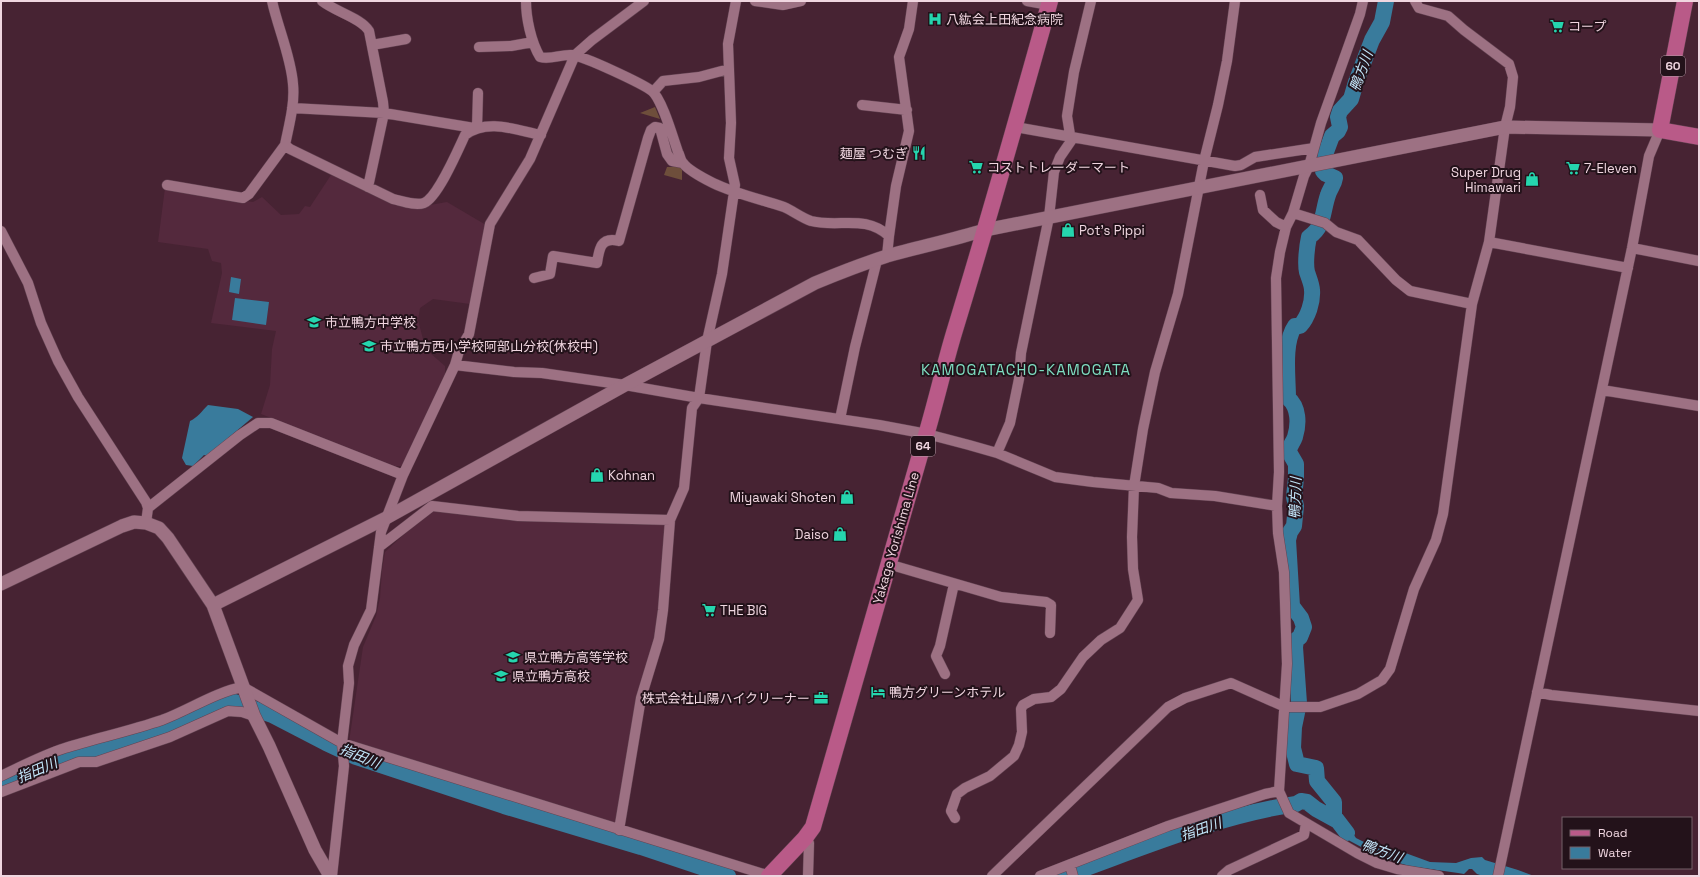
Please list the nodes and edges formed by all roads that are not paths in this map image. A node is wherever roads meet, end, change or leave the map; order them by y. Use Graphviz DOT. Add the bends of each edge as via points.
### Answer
graph roads {
  1 [pos="272,1"];
  2 [pos="322,1"];
  3 [pos="526,1"];
  4 [pos="644,1"];
  5 [pos="736,1"];
  6 [pos="755,1"];
  7 [pos="802,1"];
  8 [pos="913,1"];
  9 [pos="1027,1"];
  10 [pos="1091,1"];
  11 [pos="1235,1"];
  12 [pos="1363,1"];
  13 [pos="1415,1"];
  14 [pos="1685,1"];
  15 [pos="1050,3"];
  16 [pos="406,39"];
  17 [pos="533,42"];
  18 [pos="372,45"];
  19 [pos="479,47"];
  20 [pos="576,55"];
  21 [pos="728,69"];
  22 [pos="653,92"];
  23 [pos="478,93"];
  24 [pos="862,105"];
  25 [pos="292,108"];
  26 [pos="907,110"];
  27 [pos="384,113"];
  28 [pos="1015,127"];
  29 [pos="1505,127"];
  30 [pos="475,128"];
  31 [pos="1660,130"];
  32 [pos="541,135"];
  33 [pos="1072,137"];
  34 [pos="1699,137"];
  35 [pos="285,145"];
  36 [pos="1314,148"];
  37 [pos="1204,161"];
  38 [pos="682,163"];
  39 [pos="1309,166"];
  40 [pos="167,186"];
  41 [pos="368,187"];
  42 [pos="1199,188"];
  43 [pos="734,192"];
  44 [pos="1260,195"];
  45 [pos="1293,213"];
  46 [pos="1049,218"];
  47 [pos="1286,227"];
  48 [pos="985,230"];
  49 [pos="1,231"];
  50 [pos="889,236"];
  51 [pos="1489,242"];
  52 [pos="1632,248"];
  53 [pos="882,258"];
  54 [pos="1699,261"];
  55 [pos="1628,268"];
  56 [pos="534,278"];
  57 [pos="1472,304"];
  58 [pos="707,341"];
  59 [pos="455,365"];
  60 [pos="625,385"];
  61 [pos="1602,390"];
  62 [pos="699,398"];
  63 [pos="1699,406"];
  64 [pos="840,419"];
  65 [pos="927,434"];
  66 [pos="997,453"];
  67 [pos="403,475"];
  68 [pos="1134,486"];
  69 [pos="1277,506"];
  70 [pos="148,508"];
  71 [pos="386,518"];
  72 [pos="670,520"];
  73 [pos="146,523"];
  74 [pos="379,547"];
  75 [pos="888,564"];
  76 [pos="1,584"];
  77 [pos="954,584"];
  78 [pos="213,605"];
  79 [pos="1050,632"];
  80 [pos="945,674"];
  81 [pos="243,687"];
  82 [pos="1537,692"];
  83 [pos="1289,707"];
  84 [pos="1699,712"];
  85 [pos="254,716"];
  86 [pos="342,743"];
  87 [pos="1,776"];
  88 [pos="1,792"];
  89 [pos="1281,794"];
  90 [pos="955,818"];
  91 [pos="1306,824"];
  92 [pos="619,830"];
  93 [pos="804,838"];
  94 [pos="1070,865"];
  95 [pos="331,876"];
  96 [pos="770,876"];
  97 [pos="808,876"];
  98 [pos="992,876"];
  99 [pos="1040,876"];
  100 [pos="1073,876"];
  101 [pos="1222,876"];
  102 [pos="1439,876"];
  103 [pos="1498,876"];
  1 -- 25 [label="street" via="292,73"];
  2 -- 18 [label="street" via="332,9 365,25"];
  3 -- 17 [label="street"];
  4 -- 20 [label="street"];
  5 -- 21 [label="street" via="728,44"];
  6 -- 7 [label="street" via="783,4"];
  8 -- 26 [label="street" via="909,29 899,57"];
  9 -- 15 [label="street"];
  10 -- 33 [label="street" via="1074,72 1067,116"];
  11 -- 37 [label="street" via="1227,60"];
  12 -- 36 [label="street"];
  13 -- 29 [label="street" via="1419,8 1448,16 1509,64 1513,77"];
  14 -- 31 [label="main road, 60"];
  15 -- 28 [label="main road, Yakage Yorishima Line / 64"];
  16 -- 18 [label="street"];
  17 -- 19 [label="street"];
  17 -- 20 [label="street" via="540,57 545,59"];
  18 -- 27 [label="street"];
  20 -- 22 [label="street"];
  20 -- 32 [label="street"];
  21 -- 22 [label="street" via="699,77 663,81"];
  21 -- 43 [label="street" via="731,123 729,158 735,185"];
  22 -- 38 [label="street" via="660,103"];
  23 -- 30 [label="street"];
  24 -- 26 [label="street"];
  25 -- 27 [label="street"];
  25 -- 35 [label="street"];
  26 -- 50 [label="street" via="908,131 896,186"];
  27 -- 30 [label="street"];
  27 -- 41 [label="street"];
  28 -- 33 [label="street"];
  28 -- 48 [label="main road, Yakage Yorishima Line / 64"];
  29 -- 31 [label="street"];
  29 -- 39 [label="street"];
  29 -- 51 [label="street"];
  30 -- 32 [label="street" via="492,126"];
  30 -- 41 [label="street" via="465,135 434,196 423,203 393,199"];
  31 -- 34 [label="main road"];
  31 -- 52 [label="street" via="1649,156"];
  32 -- 59 [label="street" via="527,165 490,224 469,334 459,351"];
  33 -- 37 [label="street"];
  33 -- 46 [label="street" via="1054,172"];
  35 -- 40 [label="street" via="249,194 243,198"];
  35 -- 41 [label="street"];
  36 -- 37 [label="street" via="1255,157 1234,166"];
  36 -- 39 [label="street"];
  37 -- 42 [label="street"];
  38 -- 43 [label="street" via="711,182"];
  38 -- 56 [label="street" via="672,162 667,154 660,128 655,127 651,130 619,240 605,241 600,246 597,263 553,256 550,274"];
  39 -- 42 [label="street"];
  39 -- 45 [label="street"];
  42 -- 46 [label="street"];
  42 -- 68 [label="street" via="1178,294 1155,372"];
  43 -- 50 [label="street" via="786,208 809,220 823,223 860,222 876,226"];
  43 -- 58 [label="street" via="722,274"];
  44 -- 47 [label="street" via="1263,210"];
  45 -- 47 [label="street"];
  45 -- 57 [label="street" via="1325,223 1336,232 1358,240 1410,291"];
  46 -- 48 [label="street"];
  46 -- 66 [label="street" via="1021,353 1019,379 1010,423"];
  47 -- 69 [label="street" via="1276,278 1279,472"];
  48 -- 53 [label="street"];
  48 -- 65 [label="main road, Yakage Yorishima Line / 64"];
  49 -- 70 [label="street" via="28,283 41,323 58,361"];
  50 -- 53 [label="street"];
  51 -- 55 [label="street"];
  51 -- 57 [label="street"];
  52 -- 54 [label="street"];
  52 -- 55 [label="street"];
  53 -- 58 [label="street" via="815,284"];
  53 -- 64 [label="street" via="856,346"];
  55 -- 61 [label="street"];
  57 -- 83 [label="street" via="1442,514 1436,540 1414,589 1390,669 1382,680 1358,694 1320,707"];
  58 -- 60 [label="street"];
  58 -- 62 [label="street"];
  59 -- 60 [label="street"];
  59 -- 67 [label="street"];
  60 -- 62 [label="street"];
  60 -- 71 [label="street"];
  61 -- 63 [label="street"];
  61 -- 82 [label="street"];
  62 -- 64 [label="street"];
  62 -- 72 [label="street" via="692,408 684,488"];
  64 -- 65 [label="street"];
  65 -- 66 [label="street"];
  65 -- 75 [label="main road, Yakage Yorishima Line / 64"];
  66 -- 68 [label="street" via="1055,477"];
  67 -- 70 [label="street" via="271,423 258,423"];
  67 -- 71 [label="street"];
  68 -- 69 [label="street"];
  68 -- 90 [label="street" via="1132,550 1138,600 1120,628 1100,640 1082,657 1061,689 1051,697 1034,699 1023,705 1022,732 1014,756 990,776 957,794 951,811"];
  69 -- 83 [label="street" via="1284,572"];
  70 -- 73 [label="street"];
  71 -- 74 [label="street"];
  71 -- 78 [label="street"];
  72 -- 74 [label="street" via="518,516 432,506"];
  72 -- 92 [label="street" via="664,610 659,639 642,698"];
  73 -- 76 [label="street" via="134,522 122,526"];
  73 -- 78 [label="street" via="159,528 168,538"];
  74 -- 86 [label="street" via="370,610 354,645 348,666 349,683"];
  75 -- 77 [label="street"];
  75 -- 93 [label="main road, Yakage Yorishima Line / 64" via="813,827"];
  77 -- 79 [label="street" via="1001,597 1046,602 1051,605 1052,610"];
  77 -- 80 [label="street" via="936,656"];
  78 -- 81 [label="street"];
  81 -- 85 [label="street"];
  81 -- 86 [label="street"];
  81 -- 87 [label="street" via="231,689 163,719 64,748 32,760"];
  82 -- 84 [label="street"];
  82 -- 103 [label="street"];
  83 -- 89 [label="street"];
  83 -- 98 [label="street" via="1231,683 1185,698 1168,707"];
  85 -- 88 [label="street" via="228,711 170,737 96,762 79,762"];
  85 -- 95 [label="street" via="315,850"];
  86 -- 92 [label="street"];
  86 -- 95 [label="street" via="344,766"];
  89 -- 91 [label="street" via="1289,813"];
  89 -- 94 [label="street" via="1265,794 1168,826"];
  91 -- 101 [label="street" via="1304,835 1229,870"];
  91 -- 102 [label="street" via="1377,863"];
  92 -- 96 [label="street"];
  93 -- 96 [label="main road, Yakage Yorishima Line / 64"];
  93 -- 97 [label="street" via="808,843"];
  94 -- 99 [label="street"];
  94 -- 100 [label="street"];
}
